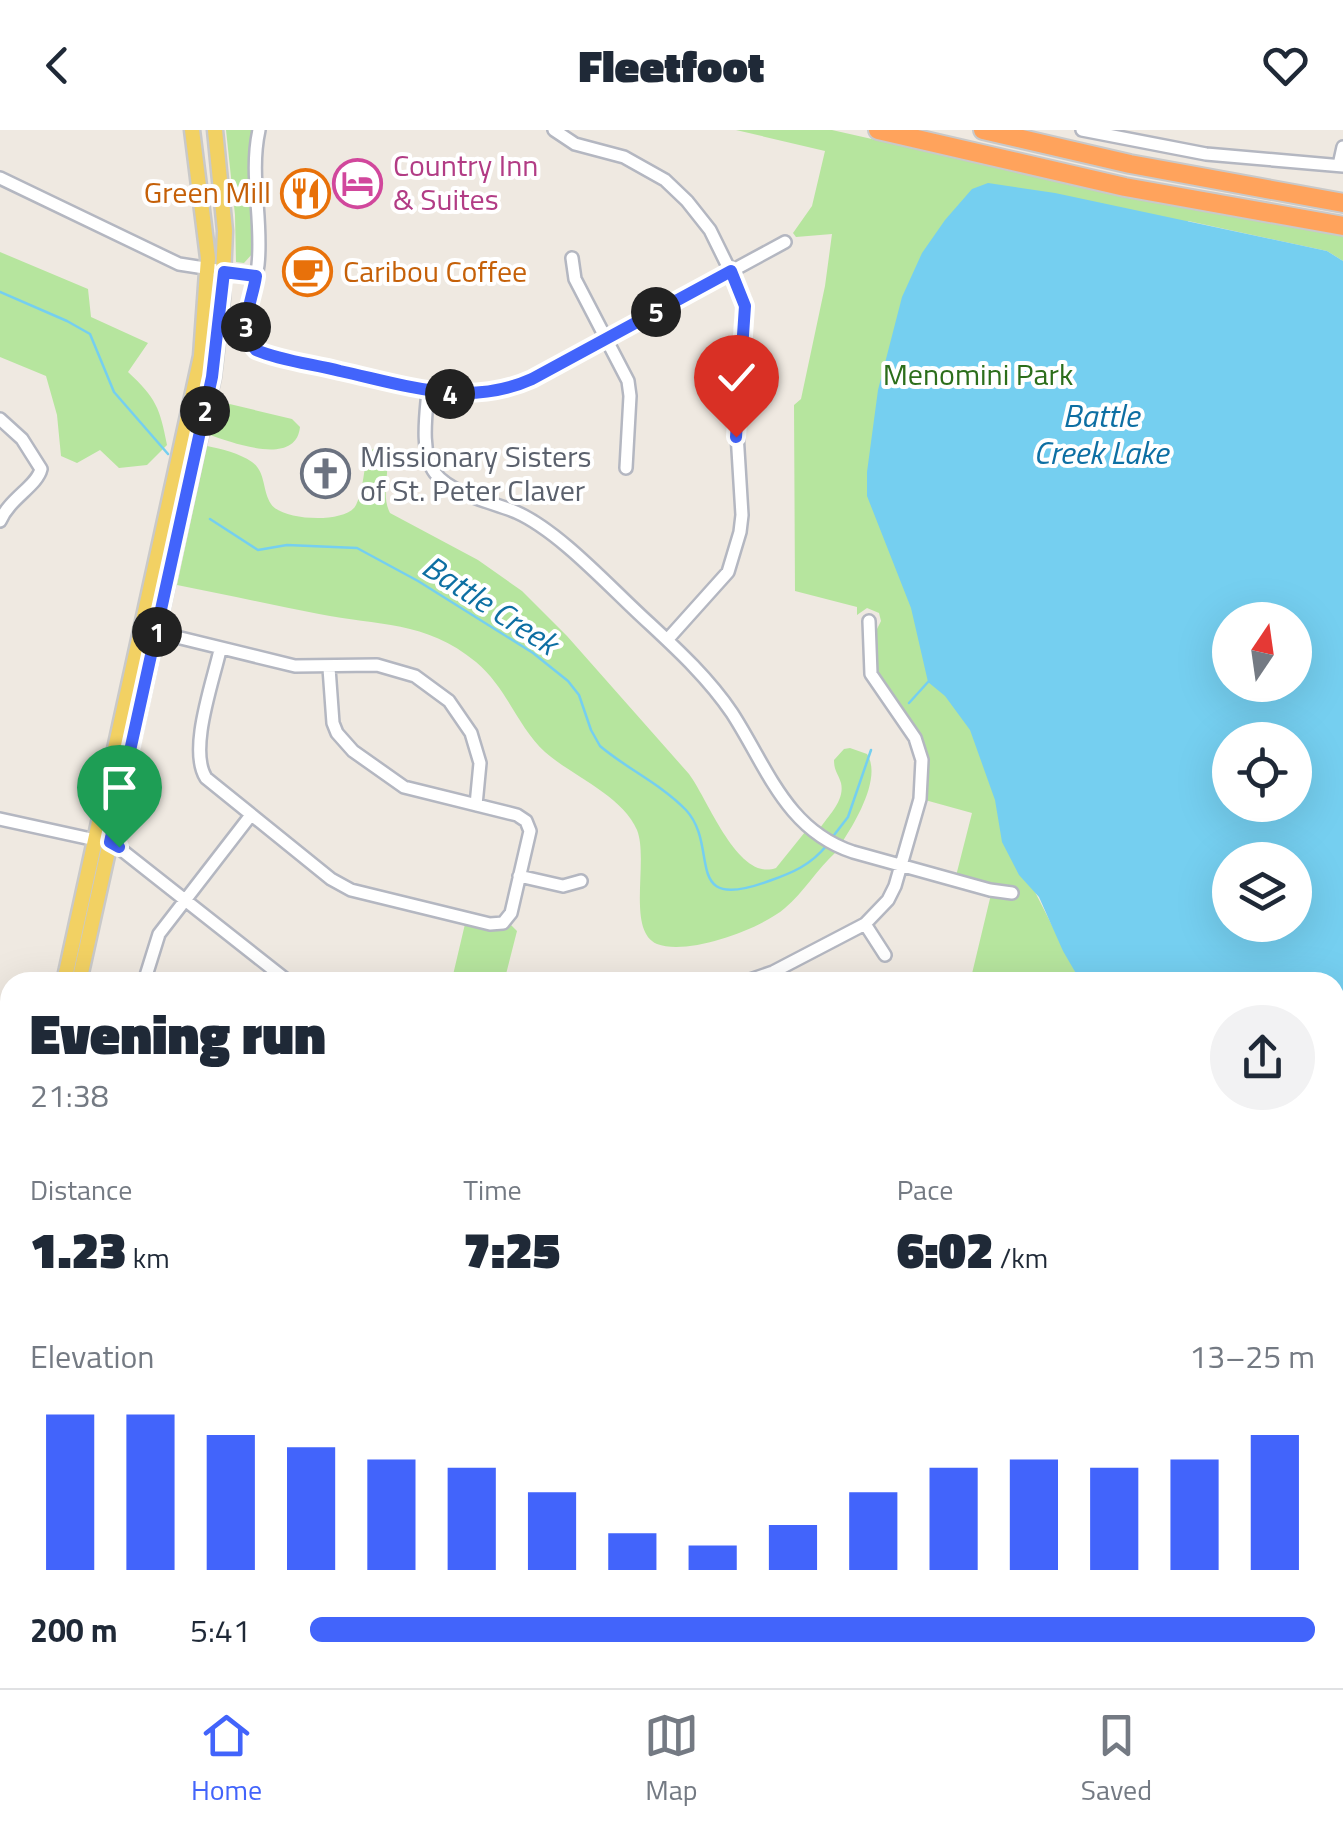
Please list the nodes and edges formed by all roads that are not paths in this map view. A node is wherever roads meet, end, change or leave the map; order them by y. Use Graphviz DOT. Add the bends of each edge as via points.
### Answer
graph roads {
  1 [pos="192,130"];
  2 [pos="215,130"];
  3 [pos="260,130"];
  4 [pos="554,130"];
  5 [pos="878,130"];
  6 [pos="983,130"];
  7 [pos="1082,130"];
  8 [pos="1343,148"];
  9 [pos="1341,166"];
  10 [pos="0,178"];
  11 [pos="1343,203"];
  12 [pos="1343,226"];
  13 [pos="785,242"];
  14 [pos="572,258"];
  15 [pos="208,270"];
  16 [pos="731,271"];
  17 [pos="224,272"];
  18 [pos="256,276"];
  19 [pos="607,338"];
  20 [pos="428,391"];
  21 [pos="0,420"];
  22 [pos="626,468"];
  23 [pos="0,521"];
  24 [pos="869,622"];
  25 [pos="150,631"];
  26 [pos="667,640"];
  27 [pos="220,650"];
  28 [pos="329,668"];
  29 [pos="476,805"];
  30 [pos="251,814"];
  31 [pos="0,819"];
  32 [pos="104,840"];
  33 [pos="902,866"];
  34 [pos="520,876"];
  35 [pos="581,881"];
  36 [pos="1012,893"];
  37 [pos="184,899"];
  38 [pos="865,924"];
  39 [pos="884,955"];
  40 [pos="271,968"];
  41 [pos="67,972"];
  42 [pos="81,972"];
  43 [pos="147,972"];
  44 [pos="270,972"];
  45 [pos="276,972"];
  46 [pos="783,972"];
  1 -- 15 [label="main road"];
  2 -- 17 [label="main road"];
  3 -- 18 [label="street"];
  4 -- 16 [label="street" via="665,180 710,230"];
  5 -- 12 [label="highway" via="1125,187"];
  6 -- 11 [label="highway"];
  7 -- 9 [label="street" via="1206,154"];
  8 -- 9 [label="street"];
  10 -- 15 [label="street" via="178,264"];
  13 -- 16 [label="street"];
  14 -- 19 [label="street" via="574,277"];
  15 -- 17 [label="street"];
  15 -- 25 [label="main road" via="198,376"];
  16 -- 19 [label="street"];
  16 -- 26 [label="street" via="745,306 736,417 740,532 728,572"];
  17 -- 18 [label="street"];
  17 -- 25 [label="main road" via="212,377"];
  18 -- 20 [label="street" via="246,330 256,350"];
  19 -- 20 [label="street" via="511,388"];
  19 -- 22 [label="street" via="630,396"];
  20 -- 26 [label="street" via="427,447 440,479 542,526"];
  21 -- 23 [label="street" via="22,439 40,469"];
  24 -- 33 [label="street" via="871,674 915,738 922,760 920,799"];
  25 -- 27 [label="street"];
  25 -- 32 [label="main road"];
  26 -- 33 [label="street" via="730,712 785,804 834,845"];
  27 -- 28 [label="street"];
  27 -- 30 [label="street" via="198,757 206,778"];
  28 -- 29 [label="street" via="333,722 352,751 404,788"];
  28 -- 29 [label="street" via="388,667 426,682 448,702 478,750"];
  29 -- 34 [label="street" via="526,821 530,831"];
  30 -- 34 [label="street" via="342,885 429,911 503,923"];
  30 -- 37 [label="street"];
  31 -- 32 [label="street"];
  32 -- 37 [label="street"];
  32 -- 41 [label="main road"];
  32 -- 42 [label="main road"];
  33 -- 36 [label="street"];
  33 -- 38 [label="street" via="888,900"];
  34 -- 35 [label="street" via="563,886"];
  37 -- 40 [label="street"];
  37 -- 43 [label="street" via="158,934"];
  38 -- 39 [label="street"];
  38 -- 46 [label="street"];
  40 -- 44 [label="street"];
  40 -- 45 [label="street"];
}
